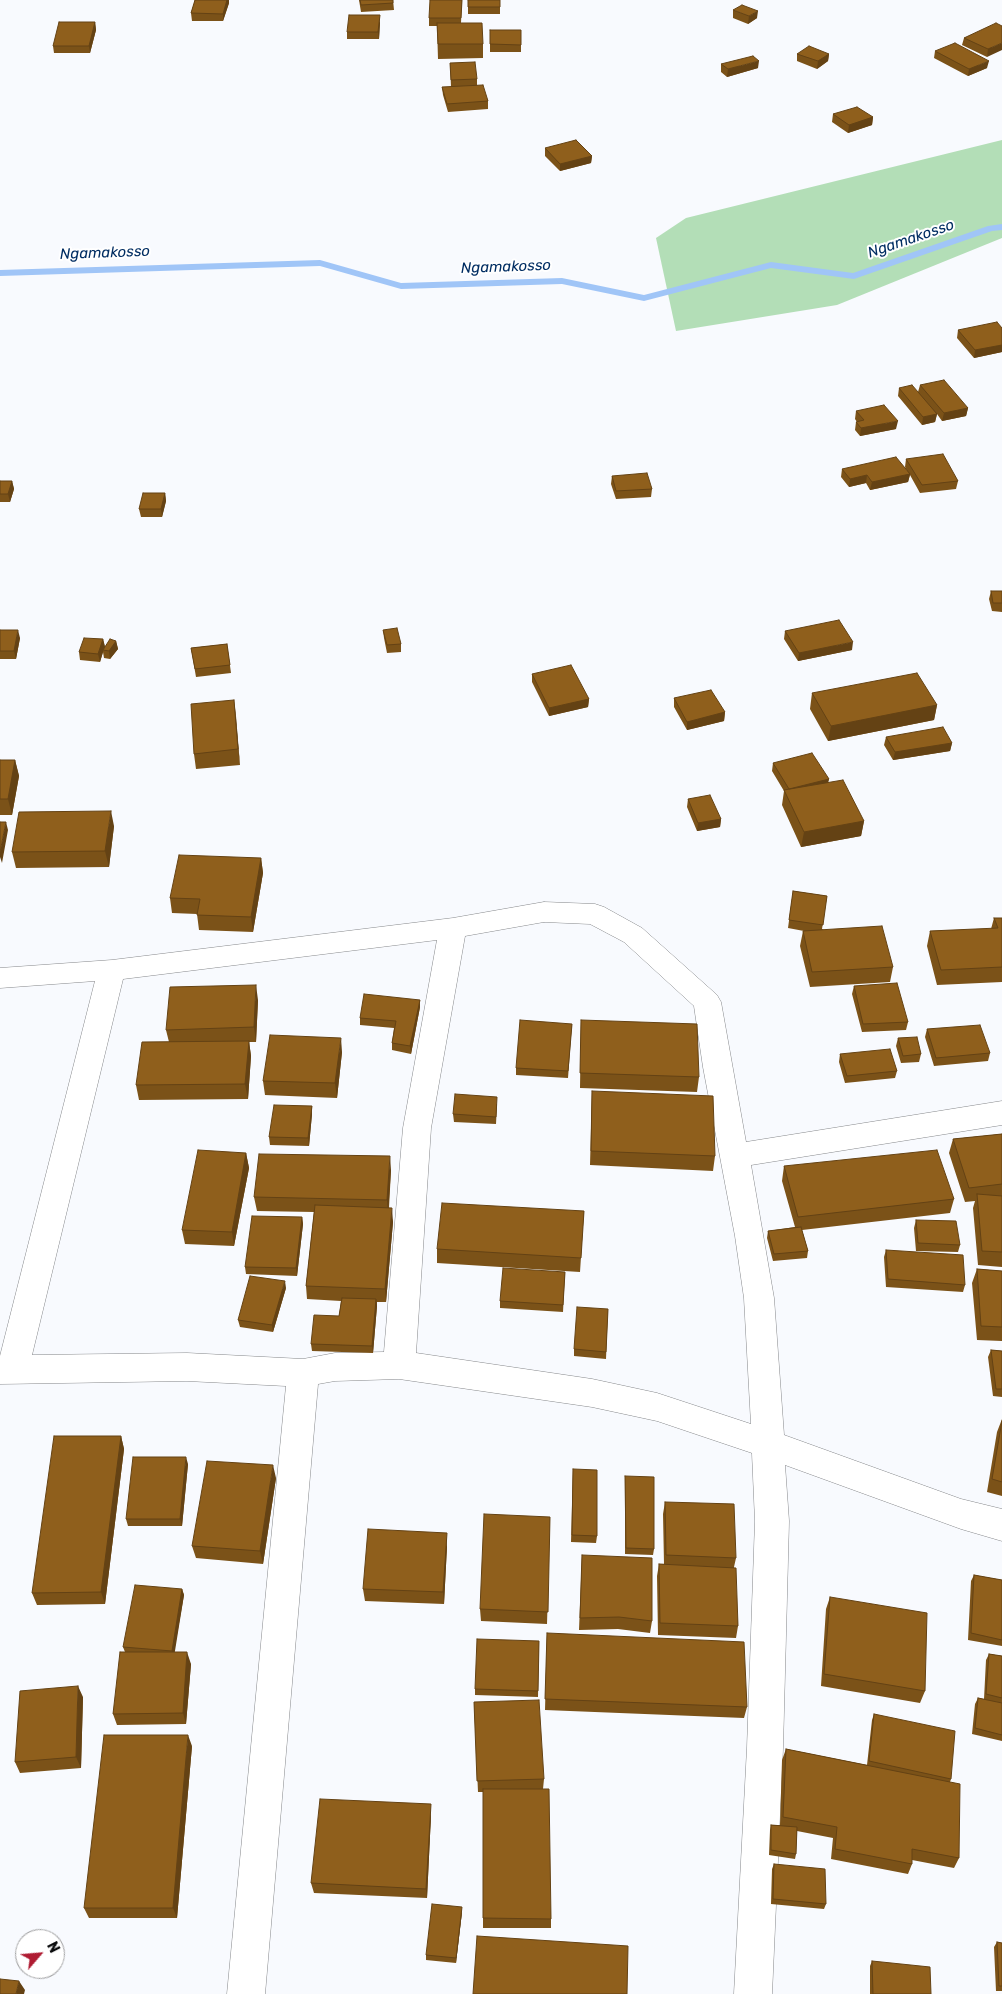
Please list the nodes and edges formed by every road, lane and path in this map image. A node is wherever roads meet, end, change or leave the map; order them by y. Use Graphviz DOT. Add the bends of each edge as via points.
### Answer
graph roads {
  1 [pos="453,928"];
  2 [pos="112,970"];
  3 [pos="0,978"];
  4 [pos="1002,1113"];
  5 [pos="735,1156"];
  6 [pos="399,1365"];
  7 [pos="6,1370"];
  8 [pos="303,1373"];
  9 [pos="768,1444"];
  10 [pos="1002,1525"];
  11 [pos="246,1994"];
  12 [pos="753,1994"];
  1 -- 2 [label="street"];
  1 -- 5 [label="street" via="544,912 595,914 633,935 707,1002"];
  1 -- 6 [label="street" via="417,1128"];
  2 -- 3 [label="street"];
  2 -- 7 [label="street"];
  4 -- 5 [label="street"];
  5 -- 9 [label="street" via="759,1298"];
  6 -- 8 [label="street" via="335,1367"];
  6 -- 9 [label="street" via="592,1393 657,1407"];
  7 -- 8 [label="street" via="187,1367"];
  8 -- 11 [label="street"];
  9 -- 10 [label="street" via="961,1514"];
  9 -- 12 [label="street" via="771,1540"];
}
